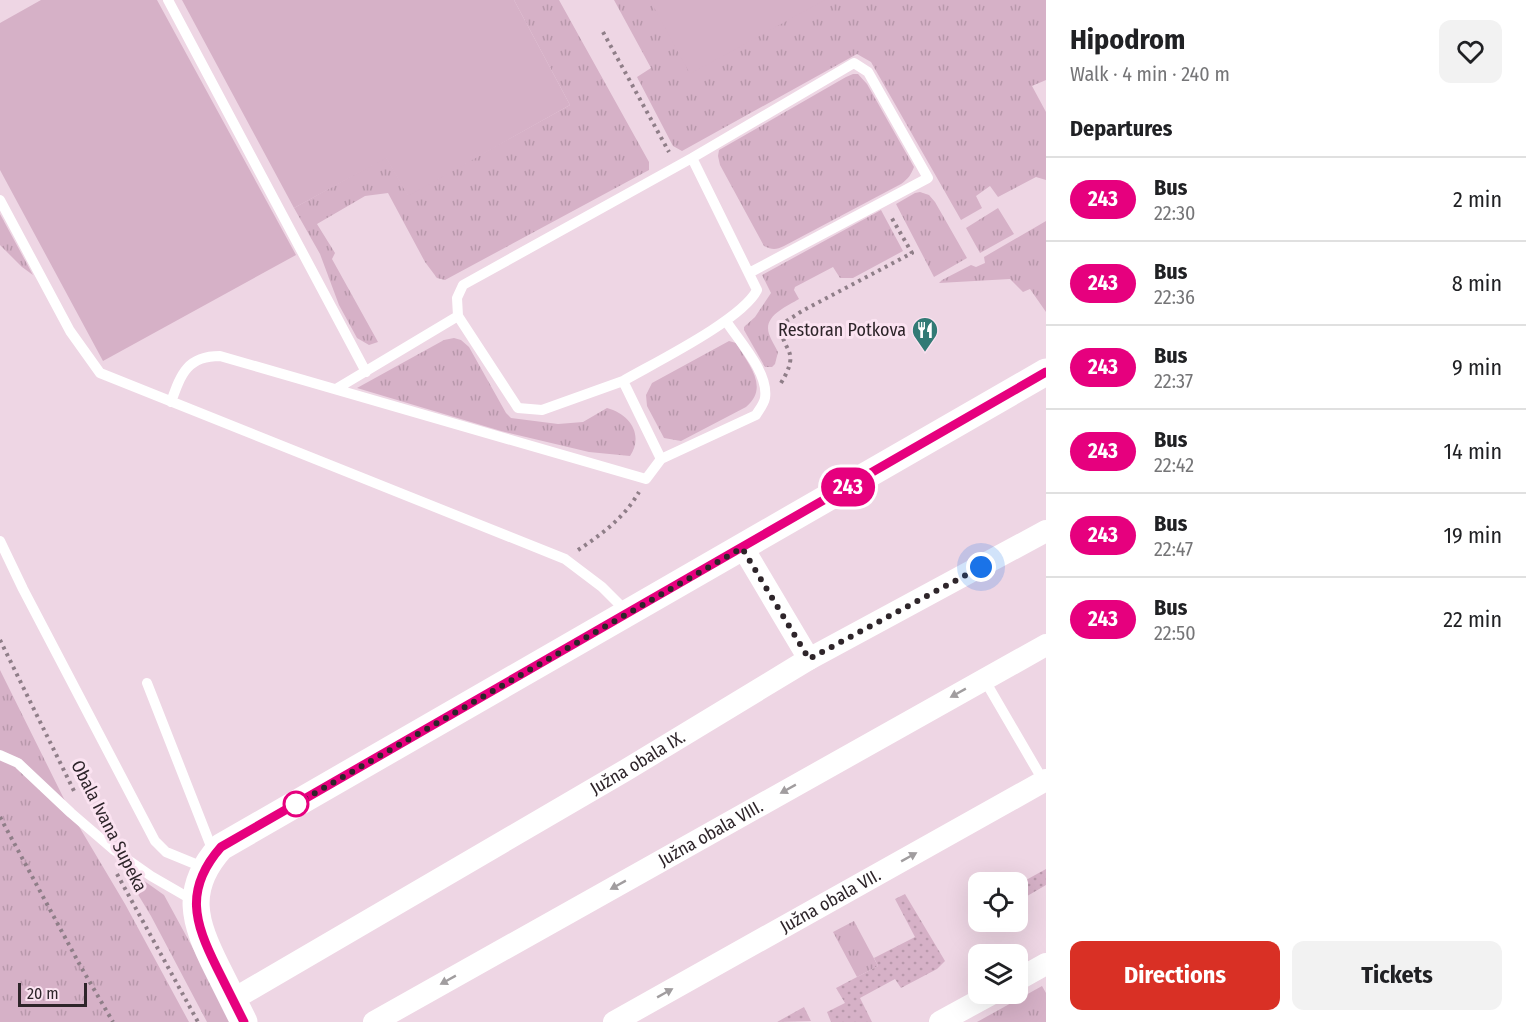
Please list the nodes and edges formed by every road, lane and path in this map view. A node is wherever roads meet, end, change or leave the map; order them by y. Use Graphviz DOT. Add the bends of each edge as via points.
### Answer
graph roads {
  1 [pos="168,0"];
  2 [pos="603,32"];
  3 [pos="692,158"];
  4 [pos="677,166"];
  5 [pos="0,200"];
  6 [pos="882,201"];
  7 [pos="749,273"];
  8 [pos="458,316"];
  9 [pos="726,321"];
  10 [pos="366,372"];
  11 [pos="1046,372"];
  12 [pos="623,381"];
  13 [pos="336,389"];
  14 [pos="765,401"];
  15 [pos="171,402"];
  16 [pos="661,459"];
  17 [pos="646,479"];
  18 [pos="1046,531"];
  19 [pos="0,541"];
  20 [pos="742,548"];
  21 [pos="565,559"];
  22 [pos="628,614"];
  23 [pos="0,640"];
  24 [pos="1046,645"];
  25 [pos="809,659"];
  26 [pos="984,679"];
  27 [pos="147,683"];
  28 [pos="0,755"];
  29 [pos="1045,781"];
  30 [pos="76,795"];
  31 [pos="0,817"];
  32 [pos="210,861"];
  33 [pos="116,872"];
  34 [pos="196,902"];
  35 [pos="1046,964"];
  36 [pos="1028,974"];
  37 [pos="973,1004"];
  38 [pos="238,1011"];
  39 [pos="113,1022"];
  40 [pos="198,1022"];
  41 [pos="374,1022"];
  42 [pos="614,1022"];
  43 [pos="940,1022"];
  1 -- 10 [label="lane"];
  2 -- 4 [label="path"];
  3 -- 4 [label="lane"];
  3 -- 6 [label="lane" via="854,63 868,72 928,178"];
  3 -- 7 [label="lane"];
  4 -- 8 [label="lane" via="463,285 457,298"];
  5 -- 15 [label="lane" via="70,331 100,373"];
  6 -- 7 [label="lane"];
  6 -- 14 [label="path" via="912,254 782,324 791,364 776,391"];
  7 -- 9 [label="lane" via="757,290"];
  8 -- 10 [label="lane"];
  8 -- 12 [label="lane" via="518,408 542,410"];
  9 -- 12 [label="lane"];
  9 -- 14 [label="lane" via="760,372"];
  10 -- 13 [label="lane"];
  11 -- 20 [label="street"];
  12 -- 16 [label="lane"];
  13 -- 15 [label="lane" via="220,356 206,356 181,374"];
  13 -- 17 [label="lane"];
  14 -- 16 [label="lane" via="756,415"];
  15 -- 21 [label="lane"];
  16 -- 17 [label="lane"];
  17 -- 21 [label="path" via="608,530"];
  18 -- 25 [label="street, Južna obala IX."];
  19 -- 32 [label="lane" via="155,841 166,852"];
  20 -- 22 [label="street"];
  20 -- 25 [label="street"];
  21 -- 22 [label="lane" via="602,587"];
  22 -- 32 [label="street" via="236,837"];
  23 -- 30 [label="path, Obala Ivana Supeka"];
  24 -- 26 [label="street, Južna obala VIII."];
  25 -- 38 [label="street, Južna obala IX."];
  26 -- 29 [label="lane"];
  26 -- 41 [label="street, Južna obala VIII., one-way"];
  27 -- 32 [label="lane"];
  28 -- 34 [label="lane" via="18,763 114,850"];
  42 -- 29 [label="street, Južna obala VII., one-way"];
  31 -- 39 [label="path"];
  32 -- 34 [label="street" via="200,879"];
  33 -- 40 [label="path, Obala Ivana Supeka"];
  34 -- 38 [label="street" via="203,939"];
  35 -- 36 [label="street"];
  37 -- 43 [label="street"];
}
